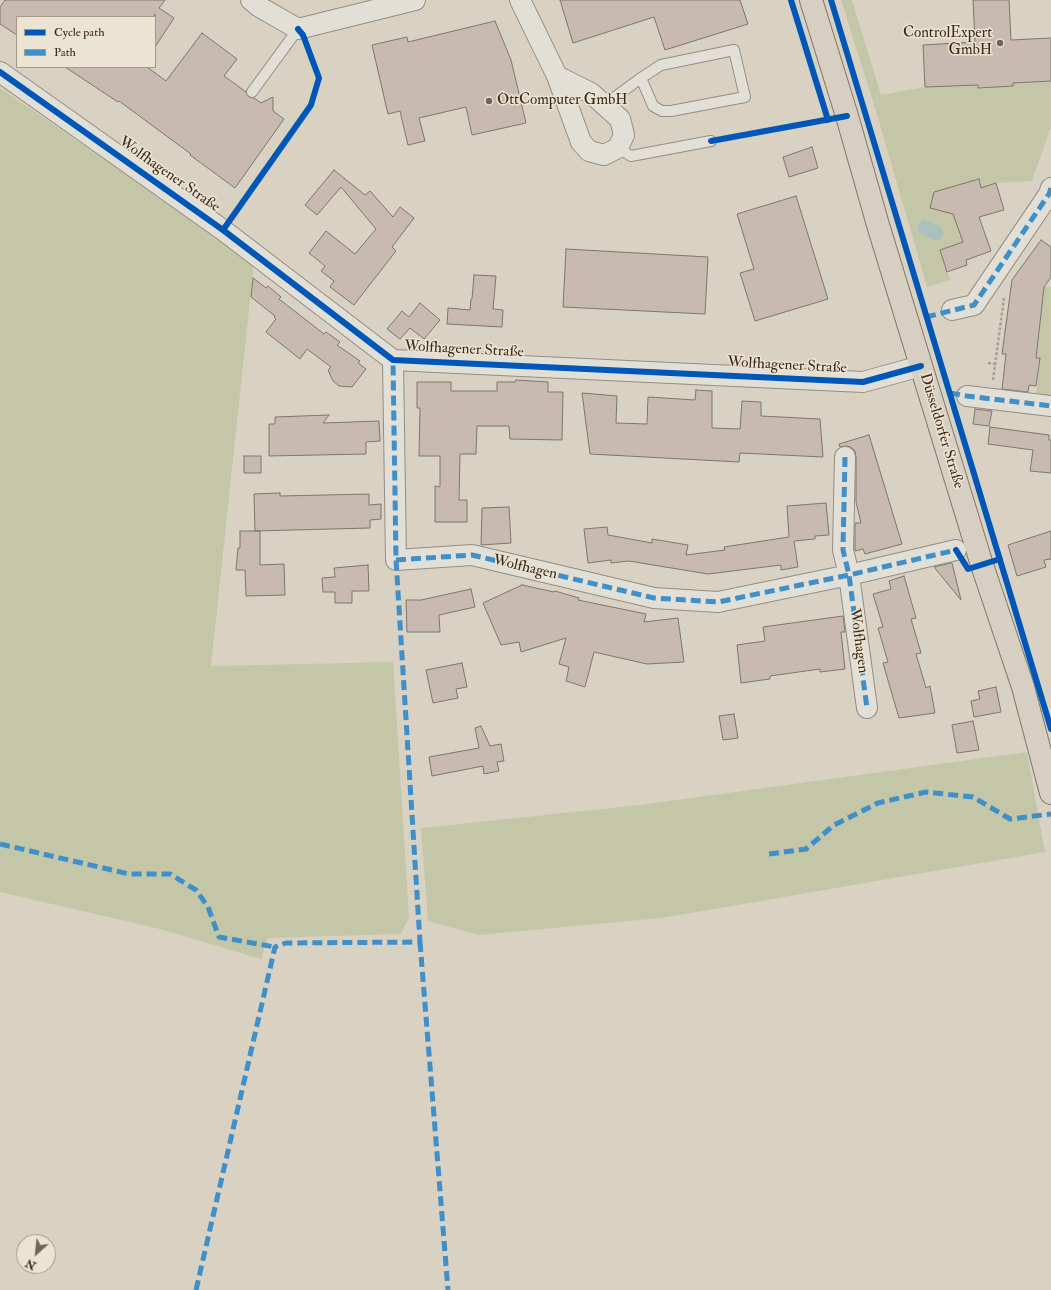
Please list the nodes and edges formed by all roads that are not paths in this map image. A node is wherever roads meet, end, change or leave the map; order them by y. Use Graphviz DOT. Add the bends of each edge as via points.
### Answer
graph roads {
  1 [pos="251,0"];
  2 [pos="415,0"];
  3 [pos="520,0"];
  4 [pos="811,0"];
  5 [pos="298,29"];
  6 [pos="0,72"];
  7 [pos="558,76"];
  8 [pos="641,78"];
  9 [pos="252,92"];
  10 [pos="606,106"];
  11 [pos="711,141"];
  12 [pos="618,148"];
  13 [pos="1051,188"];
  14 [pos="952,310"];
  15 [pos="394,360"];
  16 [pos="921,366"];
  17 [pos="967,396"];
  18 [pos="1051,406"];
  19 [pos="845,457"];
  20 [pos="956,550"];
  21 [pos="848,575"];
  22 [pos="867,708"];
  23 [pos="1051,794"];
  1 -- 5 [label="street"];
  2 -- 5 [label="street"];
  3 -- 7 [label="street"];
  4 -- 16 [label="main road, Düsseldorfer Straße"];
  5 -- 9 [label="lane"];
  6 -- 15 [label="street, Wolfhagener Straße" via="223,230"];
  7 -- 10 [label="street" via="591,93"];
  7 -- 12 [label="street" via="581,142 589,150 604,155"];
  8 -- 8 [label="lane" via="661,66 734,50 745,97 662,111 653,106"];
  8 -- 10 [label="lane"];
  10 -- 12 [label="street" via="620,119 624,134"];
  11 -- 12 [label="lane" via="631,156"];
  13 -- 14 [label="street" via="974,305"];
  15 -- 16 [label="street, Wolfhagener Straße" via="863,382"];
  15 -- 21 [label="street, Wolfhagen" via="396,560 472,555 654,598 718,602"];
  16 -- 23 [label="main road, Düsseldorfer Straße" via="982,565 1023,687"];
  17 -- 18 [label="street"];
  19 -- 21 [label="street, Wolfhagen" via="843,550"];
  20 -- 21 [label="street, Wolfhagen"];
  21 -- 22 [label="street, Wolfhagen"];
}
